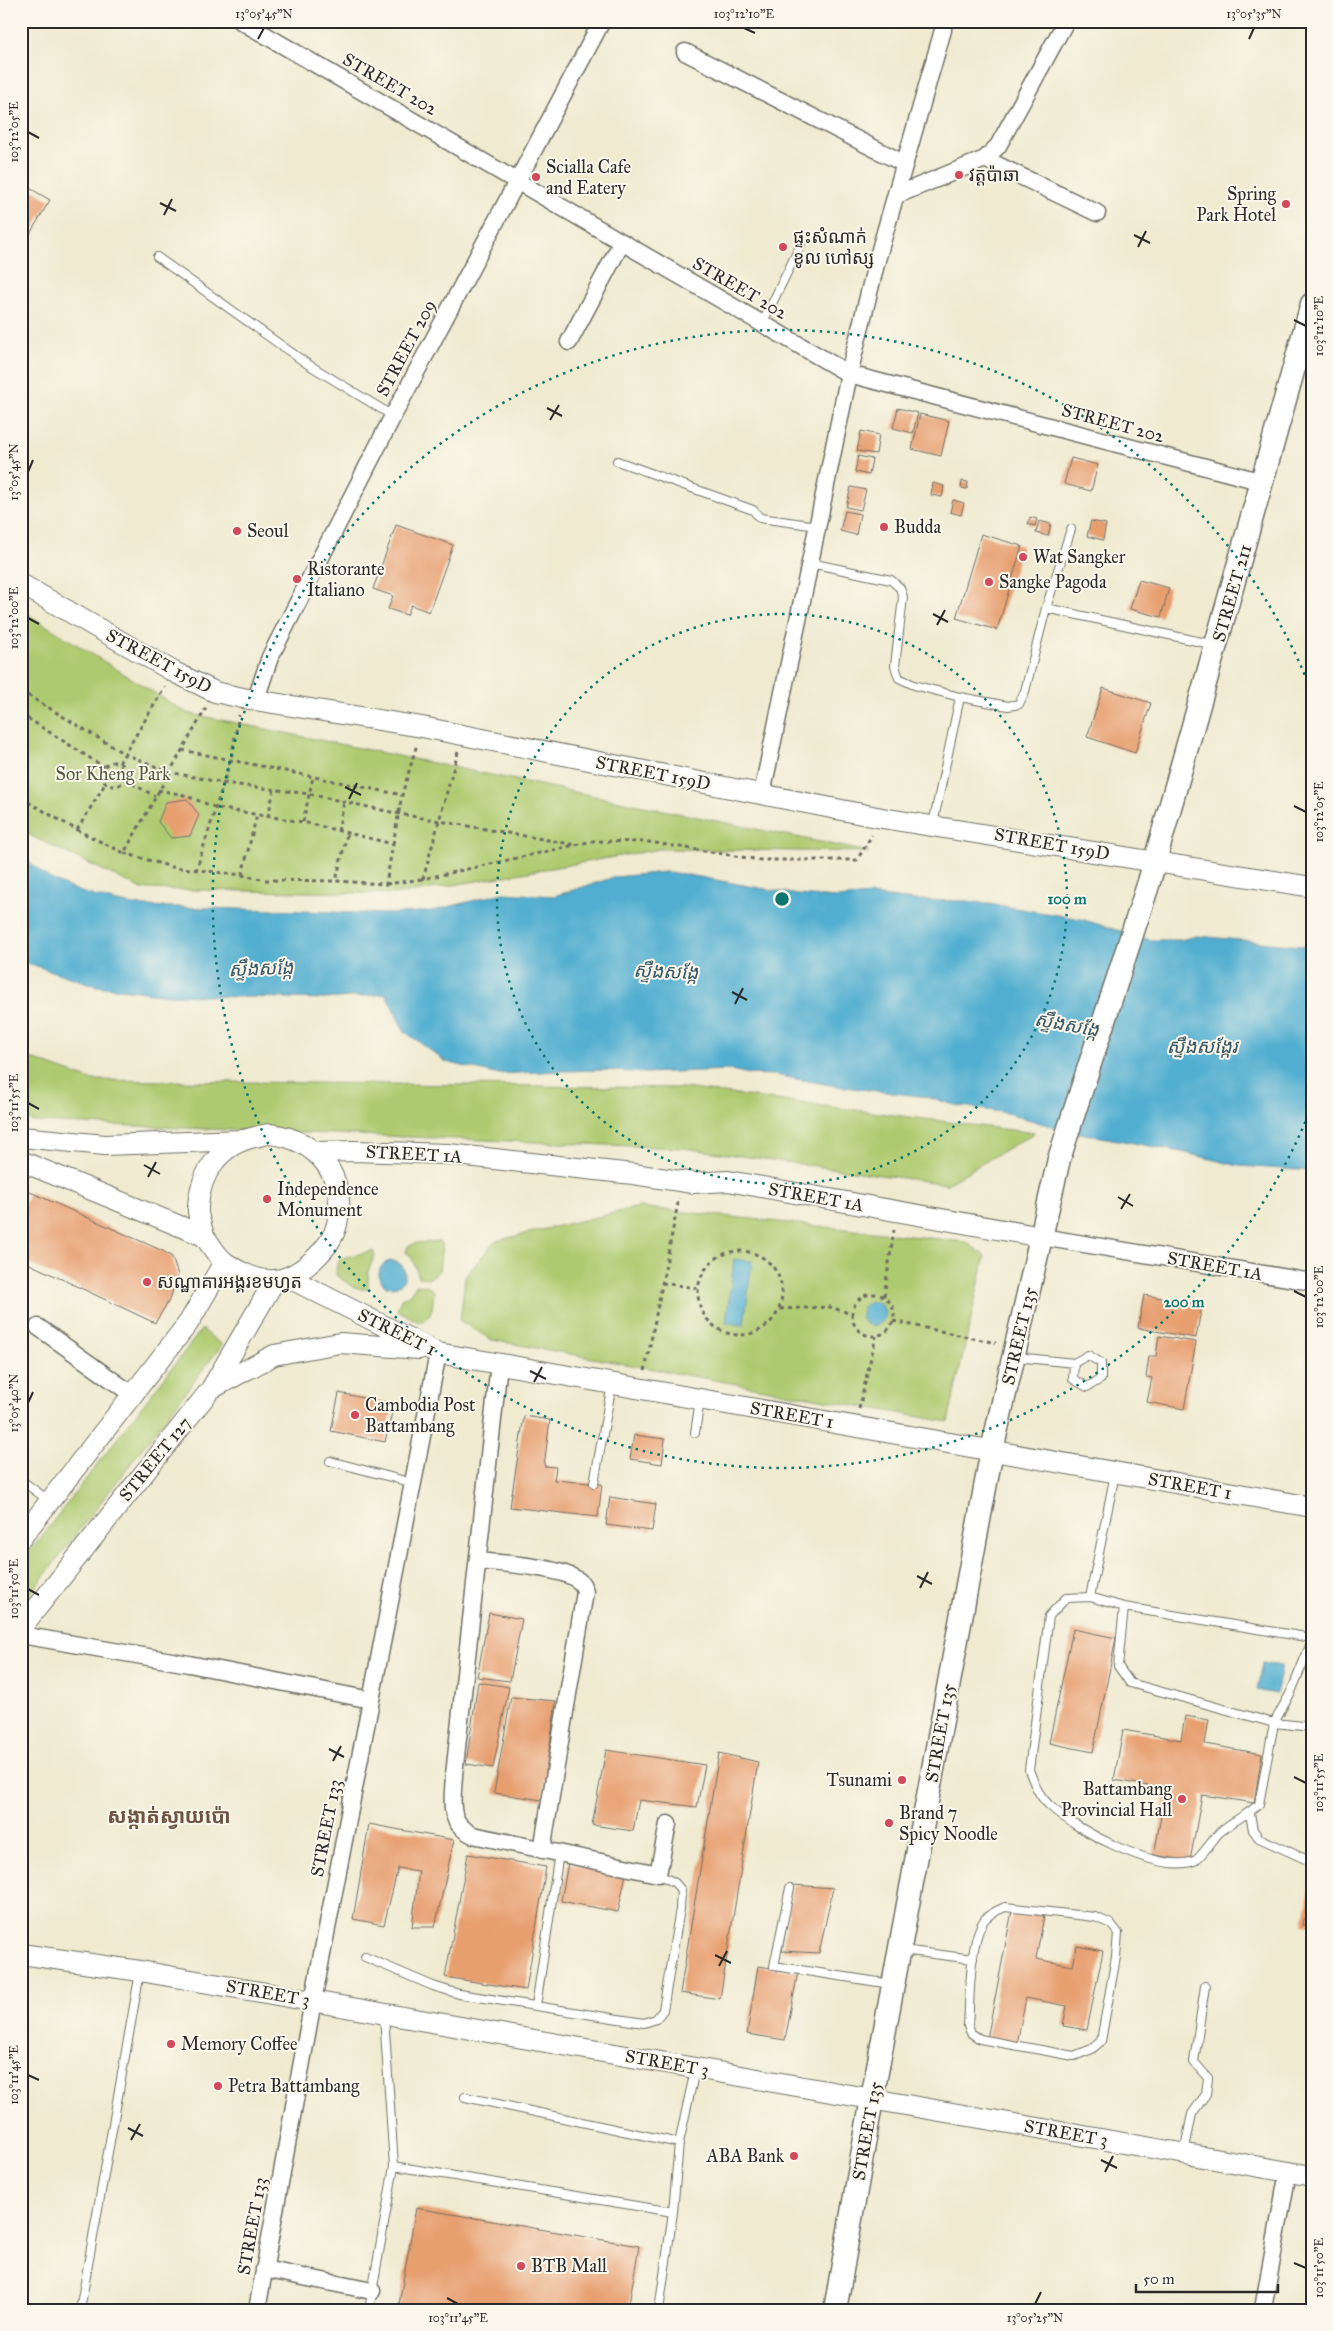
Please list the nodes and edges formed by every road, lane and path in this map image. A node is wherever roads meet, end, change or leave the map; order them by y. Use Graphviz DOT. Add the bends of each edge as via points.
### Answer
graph roads {
  1 [pos="241,21"];
  2 [pos="602,21"];
  3 [pos="943,21"];
  4 [pos="1066,21"];
  5 [pos="685,52"];
  6 [pos="985,159"];
  7 [pos="905,164"];
  8 [pos="518,182"];
  9 [pos="897,195"];
  10 [pos="1097,213"];
  11 [pos="622,242"];
  12 [pos="801,244"];
  13 [pos="156,257"];
  14 [pos="1312,304"];
  15 [pos="762,324"];
  16 [pos="569,342"];
  17 [pos="849,374"];
  18 [pos="393,416"];
  19 [pos="617,461"];
  20 [pos="1263,482"];
  21 [pos="817,526"];
  22 [pos="1072,530"];
  23 [pos="810,563"];
  24 [pos="22,587"];
  25 [pos="1046,608"];
  26 [pos="1217,645"];
  27 [pos="174,672"];
  28 [pos="21,691"];
  29 [pos="215,692"];
  30 [pos="960,698"];
  31 [pos="249,699"];
  32 [pos="21,714"];
  33 [pos="422,727"];
  34 [pos="463,735"];
  35 [pos="182,750"];
  36 [pos="123,753"];
  37 [pos="231,759"];
  38 [pos="119,763"];
  39 [pos="104,767"];
  40 [pos="169,772"];
  41 [pos="313,777"];
  42 [pos="125,780"];
  43 [pos="224,783"];
  44 [pos="105,784"];
  45 [pos="274,789"];
  46 [pos="158,790"];
  47 [pos="309,794"];
  48 [pos="762,794"];
  49 [pos="402,795"];
  50 [pos="155,796"];
  51 [pos="21,798"];
  52 [pos="344,802"];
  53 [pos="217,808"];
  54 [pos="257,814"];
  55 [pos="400,814"];
  56 [pos="268,816"];
  57 [pos="882,818"];
  58 [pos="438,820"];
  59 [pos="303,822"];
  60 [pos="933,824"];
  61 [pos="77,830"];
  62 [pos="338,832"];
  63 [pos="348,834"];
  64 [pos="393,844"];
  65 [pos="579,846"];
  66 [pos="124,853"];
  67 [pos="196,871"];
  68 [pos="1152,872"];
  69 [pos="242,875"];
  70 [pos="423,880"];
  71 [pos="336,881"];
  72 [pos="386,884"];
  73 [pos="1312,887"];
  74 [pos="21,1137"];
  75 [pos="242,1140"];
  76 [pos="317,1152"];
  77 [pos="1059,1159"];
  78 [pos="21,1161"];
  79 [pos="680,1193"];
  80 [pos="896,1212"];
  81 [pos="204,1236"];
  82 [pos="1042,1237"];
  83 [pos="224,1262"];
  84 [pos="281,1279"];
  85 [pos="1312,1282"];
  86 [pos="662,1283"];
  87 [pos="698,1288"];
  88 [pos="884,1296"];
  89 [pos="780,1308"];
  90 [pos="852,1314"];
  91 [pos="893,1321"];
  92 [pos="38,1327"];
  93 [pos="876,1336"];
  94 [pos="434,1351"];
  95 [pos="1015,1352"];
  96 [pos="1074,1363"];
  97 [pos="499,1364"];
  98 [pos="612,1384"];
  99 [pos="212,1389"];
  100 [pos="641,1389"];
  101 [pos="133,1395"];
  102 [pos="700,1399"];
  103 [pos="856,1426"];
  104 [pos="695,1433"];
  105 [pos="992,1450"];
  106 [pos="330,1461"];
  107 [pos="1115,1472"];
  108 [pos="21,1480"];
  109 [pos="413,1483"];
  110 [pos="594,1483"];
  111 [pos="50,1502"];
  112 [pos="1312,1507"];
  113 [pos="21,1538"];
  114 [pos="478,1560"];
  115 [pos="1090,1597"];
  116 [pos="1124,1607"];
  117 [pos="21,1628"];
  118 [pos="21,1635"];
  119 [pos="1312,1640"];
  120 [pos="371,1700"];
  121 [pos="1274,1723"];
  122 [pos="1312,1727"];
  123 [pos="1250,1814"];
  124 [pos="668,1824"];
  125 [pos="542,1850"];
  126 [pos="559,1854"];
  127 [pos="1312,1862"];
  128 [pos="658,1874"];
  129 [pos="790,1888"];
  130 [pos="900,1950"];
  131 [pos="21,1954"];
  132 [pos="364,1957"];
  133 [pos="973,1959"];
  134 [pos="140,1971"];
  135 [pos="893,1985"];
  136 [pos="1205,1986"];
  137 [pos="313,2001"];
  138 [pos="536,2006"];
  139 [pos="383,2014"];
  140 [pos="696,2068"];
  141 [pos="465,2096"];
  142 [pos="872,2099"];
  143 [pos="679,2143"];
  144 [pos="1184,2153"];
  145 [pos="394,2166"];
  146 [pos="1288,2172"];
  147 [pos="1312,2176"];
  148 [pos="673,2212"];
  149 [pos="264,2269"];
  150 [pos="372,2292"];
  151 [pos="1264,2303"];
  152 [pos="80,2310"];
  153 [pos="257,2310"];
  154 [pos="369,2310"];
  155 [pos="658,2310"];
  156 [pos="836,2310"];
  1 -- 8 [label="street, STREET 202"];
  2 -- 8 [label="street, STREET 209"];
  3 -- 7 [label="street"];
  4 -- 6 [label="street" via="998,146"];
  5 -- 7 [label="street"];
  6 -- 9 [label="street"];
  6 -- 10 [label="street"];
  7 -- 9 [label="street"];
  8 -- 11 [label="street, STREET 202"];
  8 -- 18 [label="street, STREET 209"];
  9 -- 17 [label="street"];
  11 -- 15 [label="street, STREET 202"];
  11 -- 16 [label="street"];
  12 -- 15 [label="lane"];
  13 -- 18 [label="lane" via="299,358"];
  14 -- 20 [label="main road, STREET 211"];
  15 -- 17 [label="street, STREET 202"];
  17 -- 20 [label="street, STREET 202"];
  17 -- 21 [label="street"];
  18 -- 31 [label="street, STREET 209"];
  19 -- 21 [label="lane" via="753,510 760,518"];
  20 -- 26 [label="main road, STREET 211"];
  21 -- 23 [label="street"];
  22 -- 25 [label="lane"];
  23 -- 30 [label="lane" via="890,580 900,588 903,597 895,666 899,678"];
  23 -- 48 [label="street"];
  24 -- 27 [label="street, STREET 159D"];
  25 -- 26 [label="lane"];
  25 -- 30 [label="lane" via="1019,704 1008,706"];
  26 -- 68 [label="main road, STREET 211"];
  27 -- 29 [label="street, STREET 159D"];
  27 -- 36 [label="path"];
  28 -- 36 [label="path"];
  29 -- 31 [label="street, STREET 159D"];
  29 -- 35 [label="path"];
  30 -- 60 [label="lane"];
  31 -- 33 [label="street, STREET 159D"];
  31 -- 37 [label="path"];
  32 -- 39 [label="path"];
  33 -- 34 [label="street, STREET 159D"];
  33 -- 49 [label="path"];
  34 -- 48 [label="street, STREET 159D"];
  34 -- 58 [label="path"];
  35 -- 37 [label="path"];
  35 -- 40 [label="path"];
  36 -- 38 [label="path"];
  36 -- 40 [label="path"];
  37 -- 41 [label="path"];
  37 -- 43 [label="path"];
  38 -- 39 [label="path" via="110,762"];
  38 -- 42 [label="path" via="125,769"];
  39 -- 44 [label="path" via="101,774"];
  40 -- 43 [label="path"];
  40 -- 46 [label="path"];
  41 -- 47 [label="path"];
  41 -- 49 [label="path"];
  42 -- 44 [label="path" via="116,786"];
  42 -- 50 [label="path"];
  43 -- 45 [label="path"];
  43 -- 53 [label="path"];
  44 -- 61 [label="path"];
  45 -- 47 [label="path"];
  45 -- 56 [label="path"];
  46 -- 50 [label="path"];
  46 -- 53 [label="path" via="184,795"];
  47 -- 52 [label="path"];
  47 -- 59 [label="path"];
  48 -- 57 [label="street, STREET 159D"];
  49 -- 55 [label="path"];
  50 -- 66 [label="path"];
  51 -- 61 [label="path"];
  52 -- 55 [label="path"];
  52 -- 62 [label="path"];
  53 -- 54 [label="path"];
  53 -- 67 [label="path"];
  54 -- 56 [label="path"];
  54 -- 69 [label="path"];
  55 -- 58 [label="path"];
  55 -- 64 [label="path"];
  56 -- 59 [label="path"];
  57 -- 60 [label="street, STREET 159D"];
  57 -- 65 [label="path" via="857,860 760,860 649,842 593,841"];
  58 -- 65 [label="path"];
  58 -- 70 [label="path"];
  59 -- 62 [label="path"];
  60 -- 68 [label="street, STREET 159D"];
  61 -- 66 [label="path"];
  62 -- 63 [label="path"];
  63 -- 64 [label="path"];
  63 -- 71 [label="path"];
  64 -- 72 [label="path"];
  65 -- 70 [label="path"];
  66 -- 67 [label="path"];
  67 -- 69 [label="path"];
  68 -- 73 [label="street, STREET 159D"];
  68 -- 77 [label="main road, STREET 211"];
  69 -- 71 [label="path" via="265,880"];
  70 -- 72 [label="path"];
  71 -- 72 [label="path"];
  74 -- 75 [label="street" via="105,1145"];
  75 -- 76 [label="street" via="268,1134 294,1138"];
  75 -- 81 [label="street" via="218,1156 202,1180 198,1208"];
  76 -- 80 [label="street, STREET 1A" via="354,1150 448,1154 692,1183 728,1181"];
  76 -- 84 [label="street" via="333,1173 340,1199 337,1226 325,1249 305,1267"];
  77 -- 82 [label="main road, STREET 135"];
  78 -- 81 [label="street"];
  79 -- 86 [label="path"];
  80 -- 82 [label="street, STREET 1A"];
  80 -- 88 [label="path"];
  81 -- 83 [label="street"];
  82 -- 85 [label="street, STREET 1A"];
  82 -- 95 [label="main road, STREET 135"];
  83 -- 84 [label="street" via="260,1278"];
  83 -- 101 [label="street" via="189,1322"];
  84 -- 94 [label="street, STREET 1"];
  84 -- 99 [label="street, STREET 127"];
  86 -- 87 [label="path"];
  86 -- 100 [label="path"];
  87 -- 89 [label="path" via="698,1303 704,1317 714,1328 735,1336 759,1332 771,1323"];
  87 -- 89 [label="path" via="706,1267 717,1257 734,1251 749,1251 770,1262 778,1274 783,1294"];
  88 -- 90 [label="path" via="863,1297 854,1306"];
  88 -- 91 [label="path" via="893,1307"];
  89 -- 90 [label="path" via="830,1307"];
  90 -- 93 [label="path" via="857,1327 868,1335"];
  91 -- 93 [label="path" via="888,1330"];
  91 -- 95 [label="path"];
  92 -- 101 [label="street"];
  93 -- 103 [label="path"];
  94 -- 97 [label="street, STREET 1"];
  94 -- 99 [label="street" via="340,1343 274,1356"];
  94 -- 109 [label="street, STREET 133"];
  95 -- 96 [label="lane"];
  95 -- 105 [label="main road, STREET 135"];
  96 -- 96 [label="lane" via="1088,1355 1101,1363 1101,1379 1087,1387 1080,1383 1074,1379"];
  97 -- 98 [label="street, STREET 1"];
  97 -- 114 [label="street"];
  98 -- 100 [label="street, STREET 1"];
  98 -- 110 [label="lane"];
  99 -- 117 [label="street, STREET 127"];
  100 -- 102 [label="street, STREET 1"];
  101 -- 111 [label="street"];
  102 -- 103 [label="street, STREET 1"];
  102 -- 104 [label="lane"];
  103 -- 105 [label="street, STREET 1"];
  105 -- 107 [label="street, STREET 1"];
  105 -- 130 [label="main road, STREET 135"];
  106 -- 109 [label="lane"];
  107 -- 112 [label="street, STREET 1"];
  107 -- 115 [label="lane"];
  108 -- 111 [label="lane"];
  109 -- 120 [label="street, STREET 133"];
  111 -- 113 [label="street"];
  114 -- 125 [label="street" via="454,1775 452,1805 455,1820 462,1830 473,1835"];
  114 -- 125 [label="street" via="565,1574 582,1583 584,1592"];
  115 -- 116 [label="lane"];
  115 -- 123 [label="lane" via="1066,1598 1049,1616 1028,1770 1037,1791 1048,1805 1074,1826 1113,1847 1180,1864 1196,1860 1221,1831"];
  116 -- 119 [label="lane"];
  116 -- 121 [label="lane" via="1118,1666 1130,1683"];
  118 -- 120 [label="street"];
  119 -- 121 [label="lane" via="1291,1692"];
  120 -- 137 [label="street, STREET 133"];
  121 -- 122 [label="lane"];
  121 -- 123 [label="lane" via="1259,1804"];
  123 -- 127 [label="lane" via="1253,1830 1259,1838"];
  124 -- 128 [label="street"];
  125 -- 126 [label="street"];
  126 -- 128 [label="street"];
  126 -- 138 [label="lane"];
  128 -- 138 [label="lane" via="681,1890 663,2010 656,2019 644,2023"];
  129 -- 135 [label="lane" via="774,1966"];
  130 -- 133 [label="lane"];
  130 -- 135 [label="main road, STREET 135"];
  131 -- 134 [label="street, STREET 3"];
  132 -- 138 [label="lane" via="459,1994"];
  133 -- 133 [label="lane" via="980,1928 993,1912 1005,1907 1095,1917 1111,1924 1118,1933 1116,1957 1101,2041 1092,2049 1074,2056 980,2039 971,2033 968,2026"];
  134 -- 137 [label="street, STREET 3"];
  134 -- 152 [label="lane"];
  135 -- 142 [label="main road, STREET 135"];
  136 -- 144 [label="lane" via="1194,2062 1208,2078 1206,2094 1192,2114"];
  137 -- 139 [label="street, STREET 3"];
  137 -- 149 [label="street, STREET 133"];
  139 -- 140 [label="street, STREET 3"];
  139 -- 145 [label="lane"];
  140 -- 142 [label="street, STREET 3"];
  140 -- 143 [label="lane"];
  141 -- 143 [label="lane"];
  142 -- 144 [label="street, STREET 3"];
  142 -- 156 [label="main road, STREET 135"];
  143 -- 148 [label="lane"];
  144 -- 146 [label="street, STREET 3"];
  145 -- 148 [label="lane"];
  145 -- 150 [label="lane"];
  146 -- 147 [label="street, STREET 3"];
  146 -- 151 [label="street"];
  148 -- 155 [label="lane"];
  149 -- 150 [label="street"];
  149 -- 153 [label="street, STREET 133"];
  150 -- 154 [label="lane"];
}
